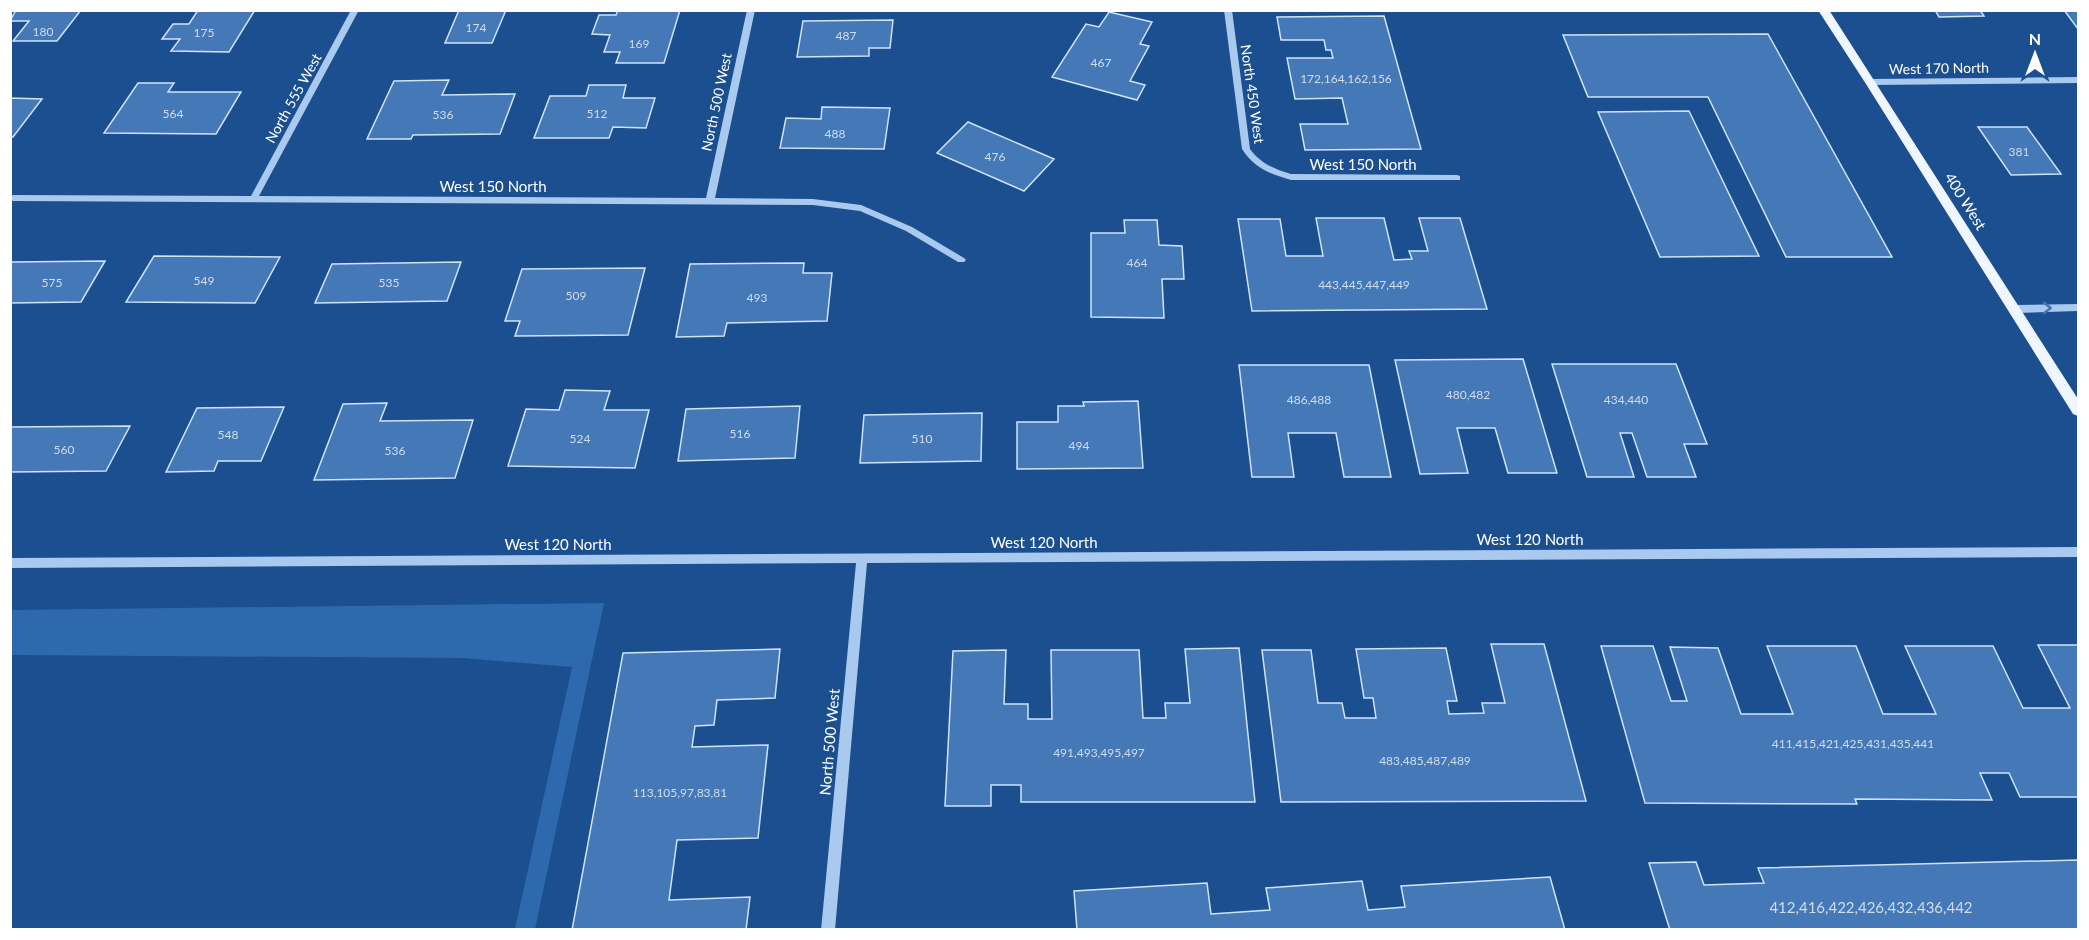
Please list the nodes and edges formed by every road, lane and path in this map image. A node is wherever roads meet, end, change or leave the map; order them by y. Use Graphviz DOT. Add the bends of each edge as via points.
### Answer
graph roads {
  1 [pos="355,10"];
  2 [pos="751,10"];
  3 [pos="1228,10"];
  4 [pos="1823,10"];
  5 [pos="2079,80"];
  6 [pos="1871,82"];
  7 [pos="1270,171"];
  8 [pos="1457,178"];
  9 [pos="10,198"];
  10 [pos="254,198"];
  11 [pos="710,200"];
  12 [pos="961,260"];
  13 [pos="2079,308"];
  14 [pos="2015,309"];
  15 [pos="2079,410"];
  16 [pos="2079,552"];
  17 [pos="862,558"];
  18 [pos="10,563"];
  19 [pos="828,930"];
  1 -- 10 [label="street, North 555 West"];
  2 -- 11 [label="street, North 500 West"];
  3 -- 7 [label="street, North 450 West" via="1246,149 1252,161"];
  4 -- 6 [label="main road, 400 West"];
  5 -- 6 [label="street, West 170 North"];
  6 -- 14 [label="main road, 400 West"];
  7 -- 8 [label="street, West 150 North" via="1292,177"];
  9 -- 10 [label="street, West 150 North"];
  10 -- 11 [label="street, West 150 North"];
  11 -- 12 [label="street, West 150 North" via="813,202 861,208 909,229"];
  14 -- 13 [label="street, one-way"];
  14 -- 15 [label="main road, 400 West"];
  16 -- 17 [label="street, West 120 North"];
  17 -- 18 [label="street, West 120 North"];
  17 -- 19 [label="street, North 500 West"];
}
